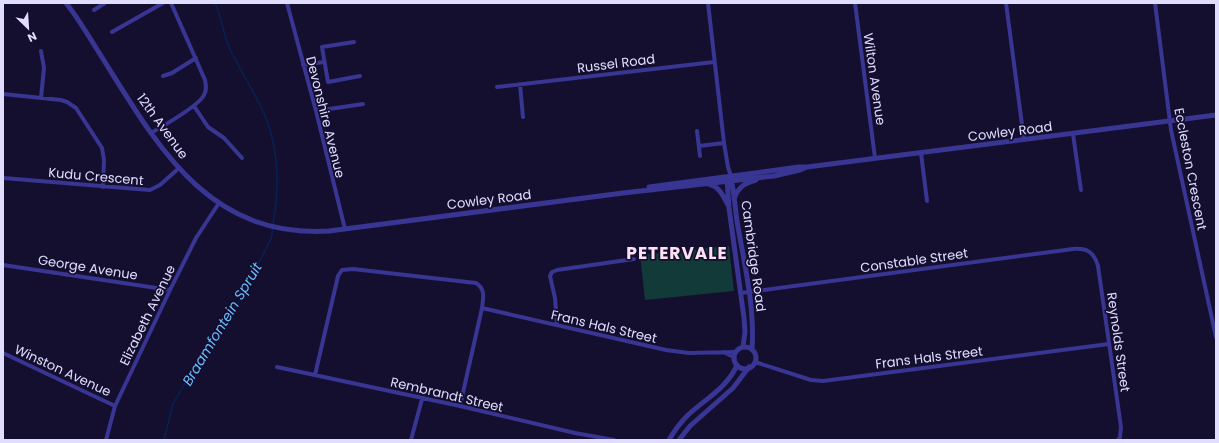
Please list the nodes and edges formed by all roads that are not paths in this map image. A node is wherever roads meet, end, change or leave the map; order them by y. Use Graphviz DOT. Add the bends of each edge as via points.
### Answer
graph roads {
  1 [pos="66,3"];
  2 [pos="106,3"];
  3 [pos="163,3"];
  4 [pos="171,3"];
  5 [pos="287,3"];
  6 [pos="708,3"];
  7 [pos="855,3"];
  8 [pos="1006,3"];
  9 [pos="1155,3"];
  10 [pos="94,10"];
  11 [pos="112,32"];
  12 [pos="354,42"];
  13 [pos="41,51"];
  14 [pos="196,58"];
  15 [pos="324,62"];
  16 [pos="714,62"];
  17 [pos="303,65"];
  18 [pos="163,76"];
  19 [pos="360,76"];
  20 [pos="520,85"];
  21 [pos="497,88"];
  22 [pos="3,94"];
  23 [pos="41,98"];
  24 [pos="363,104"];
  25 [pos="194,106"];
  26 [pos="316,111"];
  27 [pos="1216,115"];
  28 [pos="523,117"];
  29 [pos="1170,121"];
  30 [pos="697,131"];
  31 [pos="151,133"];
  32 [pos="1073,134"];
  33 [pos="1024,140"];
  34 [pos="724,142"];
  35 [pos="699,146"];
  36 [pos="921,153"];
  37 [pos="700,156"];
  38 [pos="242,158"];
  39 [pos="875,158"];
  40 [pos="807,167"];
  41 [pos="179,168"];
  42 [pos="774,176"];
  43 [pos="3,178"];
  44 [pos="729,179"];
  45 [pos="702,184"];
  46 [pos="102,187"];
  47 [pos="1081,190"];
  48 [pos="636,191"];
  49 [pos="734,200"];
  50 [pos="926,202"];
  51 [pos="219,203"];
  52 [pos="729,208"];
  53 [pos="345,229"];
  54 [pos="1090,251"];
  55 [pos="634,259"];
  56 [pos="3,264"];
  57 [pos="170,290"];
  58 [pos="750,292"];
  59 [pos="741,293"];
  60 [pos="482,308"];
  61 [pos="557,325"];
  62 [pos="1215,330"];
  63 [pos="1216,337"];
  64 [pos="1109,344"];
  65 [pos="743,347"];
  66 [pos="752,349"];
  67 [pos="3,353"];
  68 [pos="734,354"];
  69 [pos="755,362"];
  70 [pos="737,365"];
  71 [pos="277,367"];
  72 [pos="749,368"];
  73 [pos="315,375"];
  74 [pos="422,399"];
  75 [pos="115,406"];
  76 [pos="460,406"];
  77 [pos="1119,439"];
  78 [pos="106,440"];
  79 [pos="411,440"];
  80 [pos="614,440"];
  81 [pos="669,440"];
  82 [pos="679,440"];
  1 -- 31 [label="street, 12th Avenue"];
  2 -- 10 [label="street"];
  3 -- 11 [label="street"];
  4 -- 14 [label="street"];
  5 -- 17 [label="street, Devonshire Avenue"];
  6 -- 16 [label="street, Cambridge Road"];
  7 -- 39 [label="street, Wilton Avenue"];
  8 -- 33 [label="street"];
  9 -- 29 [label="street, Eccleston Crescent"];
  12 -- 15 [label="street" via="322,47"];
  13 -- 23 [label="street" via="44,68"];
  14 -- 18 [label="street"];
  14 -- 25 [label="street" via="206,89 202,99"];
  15 -- 17 [label="street"];
  15 -- 19 [label="street" via="328,82"];
  16 -- 20 [label="street, Russel Road"];
  16 -- 34 [label="street, Cambridge Road"];
  17 -- 26 [label="street, Devonshire Avenue"];
  20 -- 21 [label="street, Russel Road"];
  20 -- 28 [label="street"];
  22 -- 23 [label="street"];
  23 -- 46 [label="street" via="67,102 79,112 102,148"];
  24 -- 26 [label="street"];
  25 -- 31 [label="street"];
  25 -- 38 [label="street" via="211,129 224,138"];
  26 -- 53 [label="street, Devonshire Avenue"];
  27 -- 29 [label="street, Cowley Road"];
  29 -- 32 [label="street, Cowley Road"];
  29 -- 62 [label="street, Eccleston Crescent"];
  30 -- 35 [label="street"];
  31 -- 41 [label="street, 12th Avenue"];
  32 -- 33 [label="street, Cowley Road"];
  32 -- 47 [label="street"];
  33 -- 36 [label="street, Cowley Road"];
  34 -- 35 [label="street"];
  34 -- 44 [label="street, Cambridge Road"];
  35 -- 37 [label="street"];
  36 -- 39 [label="street, Cowley Road"];
  36 -- 50 [label="street"];
  39 -- 40 [label="street, Cowley Road"];
  40 -- 42 [label="street, Cowley Road"];
  40 -- 44 [label="street, Cowley Road"];
  41 -- 46 [label="street, Kudu Crescent" via="160,185 150,190"];
  41 -- 51 [label="street, 12th Avenue"];
  42 -- 44 [label="street, Cowley Road"];
  42 -- 49 [label="street" via="742,186"];
  43 -- 46 [label="street, Kudu Crescent"];
  44 -- 45 [label="street, Cowley Road"];
  44 -- 48 [label="street, Cowley Road"];
  44 -- 49 [label="street, Cambridge Road"];
  44 -- 52 [label="street, Cambridge Road"];
  45 -- 48 [label="street, Cowley Road"];
  45 -- 52 [label="street" via="717,187"];
  48 -- 53 [label="street, Cowley Road"];
  49 -- 58 [label="street, Cambridge Road"];
  51 -- 53 [label="street, 12th Avenue" via="241,217 278,229 299,232"];
  51 -- 57 [label="street, Elizabeth Avenue" via="196,238"];
  52 -- 59 [label="street, Cambridge Road"];
  54 -- 58 [label="street, Constable Street" via="1073,249"];
  54 -- 64 [label="street, Reynolds Street" via="1098,266"];
  55 -- 61 [label="street" via="552,272 550,276"];
  56 -- 57 [label="street, George Avenue"];
  57 -- 75 [label="street, Elizabeth Avenue"];
  58 -- 59 [label="street, Constable Street"];
  58 -- 66 [label="street, Cambridge Road"];
  59 -- 65 [label="street, Cambridge Road" via="745,332"];
  60 -- 61 [label="street, Frans Hals Street"];
  60 -- 73 [label="street" via="482,288 476,283 346,269 338,276"];
  60 -- 76 [label="street"];
  61 -- 68 [label="street, Frans Hals Street" via="666,350"];
  62 -- 63 [label="street, Eccleston Crescent"];
  64 -- 69 [label="street, Frans Hals Street" via="823,381 811,380"];
  64 -- 77 [label="street, Reynolds Street" via="1121,427"];
  65 -- 66 [label="street"];
  65 -- 68 [label="street"];
  66 -- 69 [label="street"];
  67 -- 75 [label="street, Winston Avenue"];
  68 -- 70 [label="street"];
  69 -- 72 [label="street"];
  70 -- 72 [label="street"];
  70 -- 81 [label="street" via="725,383 684,419"];
  71 -- 73 [label="street, Rembrandt Street"];
  72 -- 82 [label="street" via="733,388 690,426"];
  73 -- 74 [label="street, Rembrandt Street"];
  74 -- 76 [label="street, Rembrandt Street"];
  74 -- 79 [label="street"];
  75 -- 78 [label="street, Elizabeth Avenue"];
  76 -- 80 [label="street, Rembrandt Street"];
}
